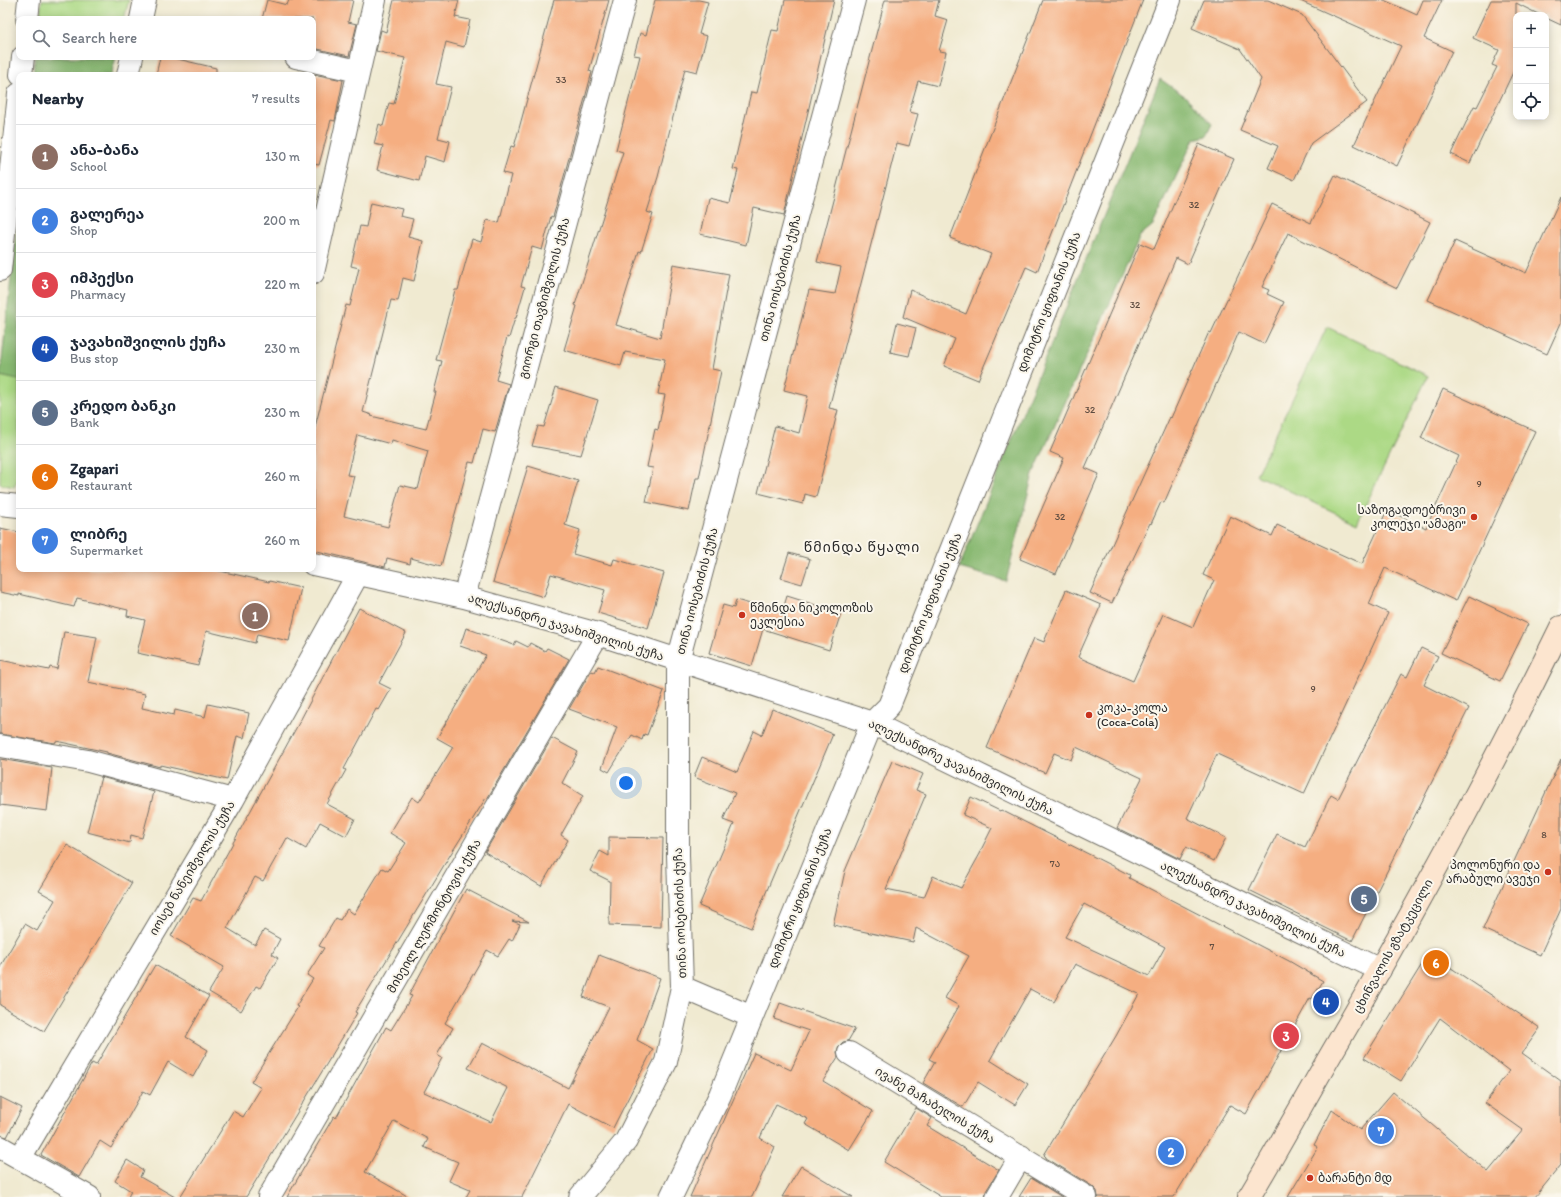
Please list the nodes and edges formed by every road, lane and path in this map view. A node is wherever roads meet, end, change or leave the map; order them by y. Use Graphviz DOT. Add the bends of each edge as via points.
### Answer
graph roads {
  1 [pos="29,0"];
  2 [pos="145,0"];
  3 [pos="375,0"];
  4 [pos="625,0"];
  5 [pos="854,0"];
  6 [pos="1170,0"];
  7 [pos="27,16"];
  8 [pos="142,16"];
  9 [pos="23,60"];
  10 [pos="131,60"];
  11 [pos="308,60"];
  12 [pos="21,72"];
  13 [pos="129,72"];
  14 [pos="358,72"];
  15 [pos="16,122"];
  16 [pos="316,260"];
  17 [pos="0,270"];
  18 [pos="0,504"];
  19 [pos="16,506"];
  20 [pos="316,565"];
  21 [pos="358,574"];
  22 [pos="464,597"];
  23 [pos="1561,627"];
  24 [pos="598,634"];
  25 [pos="678,661"];
  26 [pos="872,723"];
  27 [pos="0,746"];
  28 [pos="233,800"];
  29 [pos="1380,970"];
  30 [pos="682,987"];
  31 [pos="752,1017"];
  32 [pos="849,1053"];
  33 [pos="0,1147"];
  34 [pos="1021,1156"];
  35 [pos="20,1158"];
  36 [pos="89,1197"];
  37 [pos="269,1197"];
  38 [pos="580,1197"];
  39 [pos="672,1197"];
  40 [pos="997,1197"];
  41 [pos="1086,1197"];
  42 [pos="1249,1197"];
  1 -- 7 [label="street"];
  2 -- 8 [label="street"];
  3 -- 14 [label="street"];
  4 -- 22 [label="street, გიორგი თავზიშვილის ქუჩა"];
  5 -- 25 [label="street, თინა იოსებიძის ქუჩა"];
  6 -- 26 [label="street, დიმიტრი ყიფიანის ქუჩა" via="889,706"];
  9 -- 12 [label="street"];
  10 -- 13 [label="street"];
  11 -- 14 [label="street"];
  14 -- 16 [label="street"];
  15 -- 17 [label="street"];
  18 -- 19 [label="street"];
  20 -- 21 [label="street, ალექსანდრე ჯავახიშვილის ქუჩა"];
  21 -- 22 [label="street, ალექსანდრე ჯავახიშვილის ქუჩა"];
  21 -- 28 [label="street, იოსებ ნანეიშვილის ქუჩა"];
  22 -- 24 [label="street, ალექსანდრე ჯავახიშვილის ქუჩა"];
  23 -- 29 [label="main road, ცხინვალის გზატკეცილი" via="1482,783"];
  24 -- 25 [label="street, ალექსანდრე ჯავახიშვილის ქუჩა"];
  24 -- 37 [label="street, მიხეილ ლერმონტოვის ქუჩა"];
  25 -- 26 [label="street, ალექსანდრე ჯავახიშვილის ქუჩა"];
  25 -- 30 [label="street, თინა იოსებიძის ქუჩა" via="678,855"];
  26 -- 29 [label="street, ალექსანდრე ჯავახიშვილის ქუჩა"];
  26 -- 31 [label="street, დიმიტრი ყიფიანის ქუჩა"];
  27 -- 28 [label="street" via="88,760"];
  28 -- 35 [label="street, იოსებ ნანეიშვილის ქუჩა"];
  29 -- 42 [label="main road, ცხინვალის გზატკეცილი"];
  30 -- 31 [label="street"];
  30 -- 38 [label="street, თინა იოსებიძის ქუჩა" via="666,1062 626,1141"];
  31 -- 39 [label="street, დიმიტრი ყიფიანის ქუჩა" via="720,1095"];
  32 -- 34 [label="street, ივანე მაჩაბელის ქუჩა"];
  33 -- 35 [label="street"];
  34 -- 40 [label="street"];
  34 -- 41 [label="street, ივანე მაჩაბელის ქუჩა"];
  35 -- 36 [label="street"];
}
